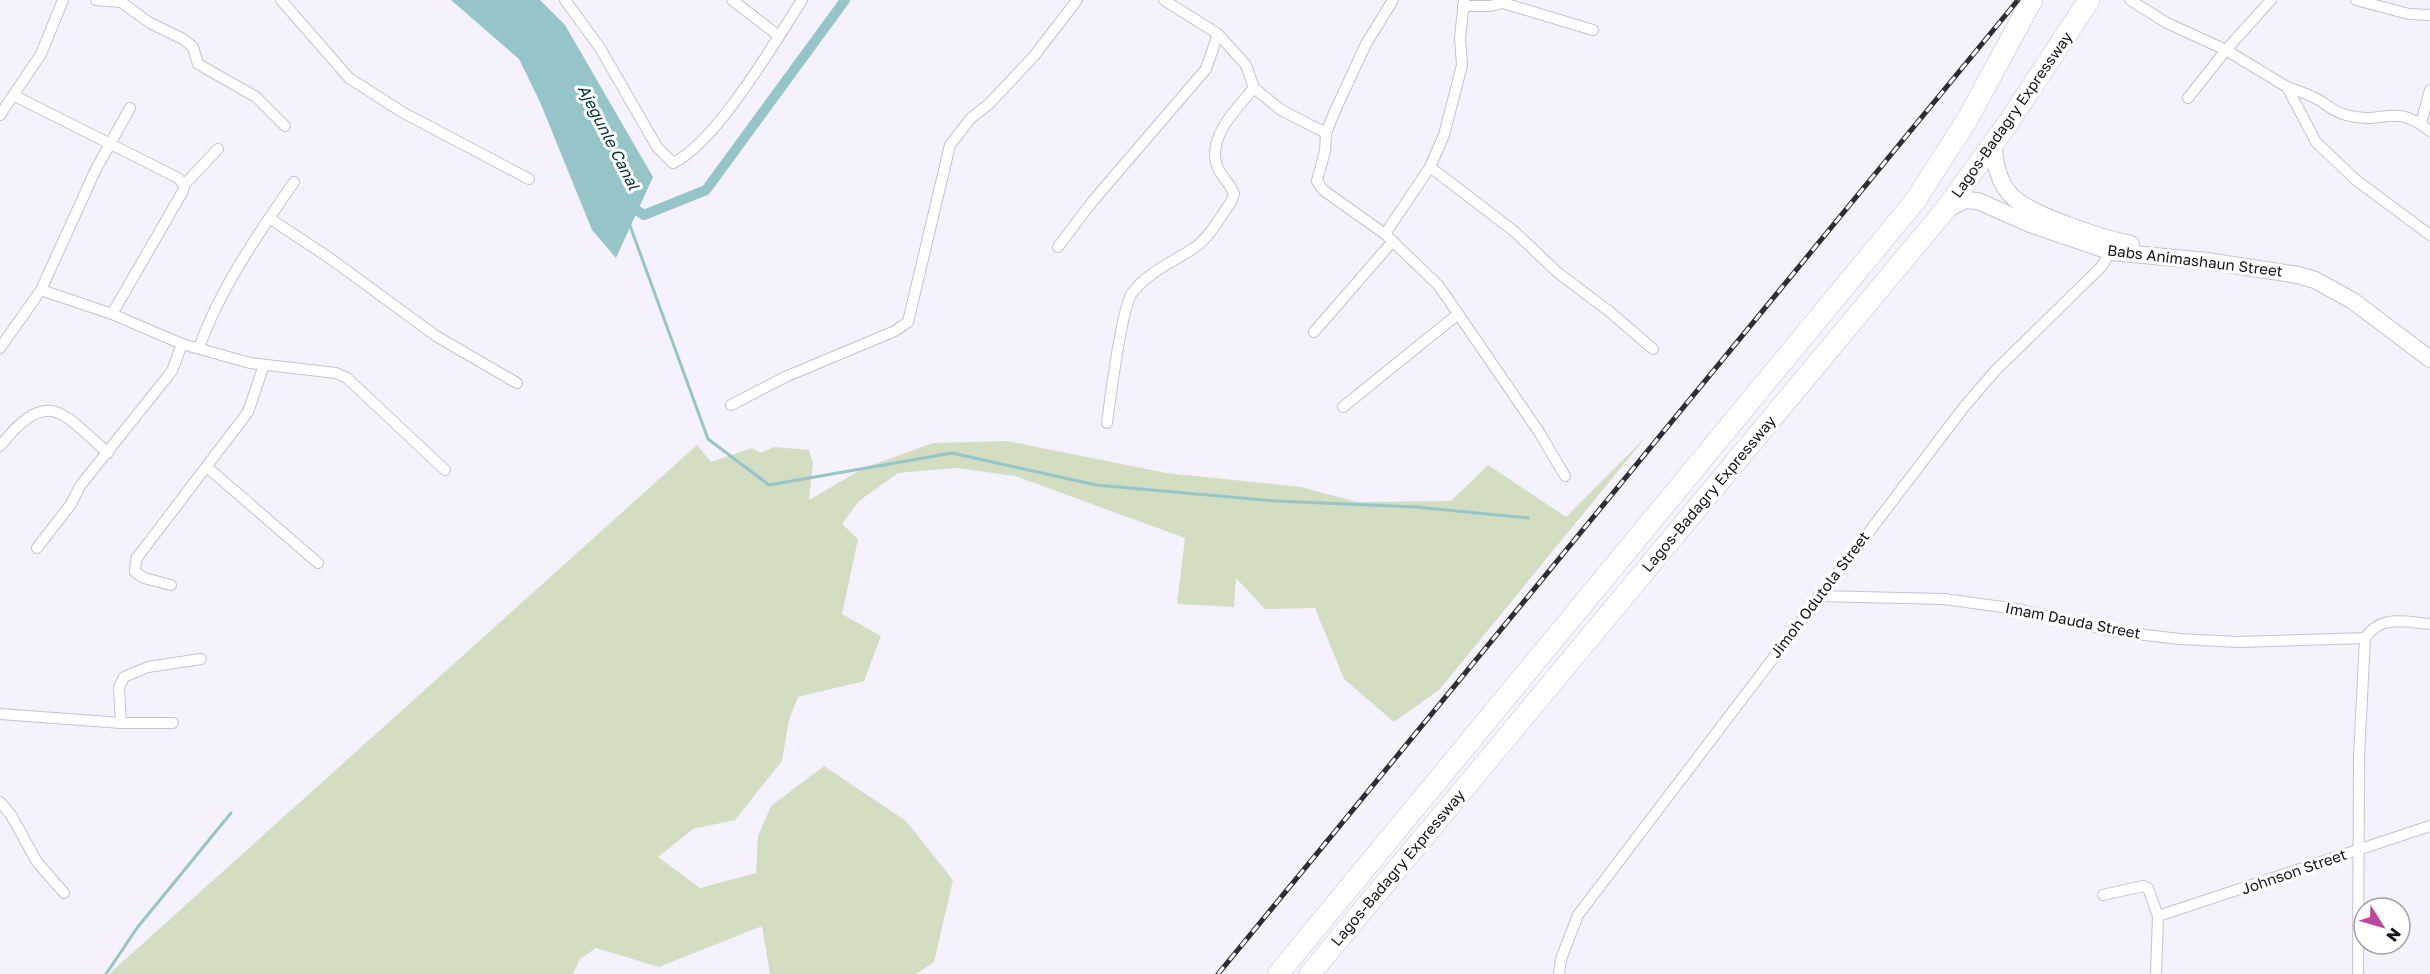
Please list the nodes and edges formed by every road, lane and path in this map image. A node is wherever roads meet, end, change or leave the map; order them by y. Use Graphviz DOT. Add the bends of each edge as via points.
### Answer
graph roads {
  1 [pos="63,0"];
  2 [pos="96,0"];
  3 [pos="281,0"];
  4 [pos="565,0"];
  5 [pos="732,0"];
  6 [pos="802,0"];
  7 [pos="1077,0"];
  8 [pos="1164,0"];
  9 [pos="1394,0"];
  10 [pos="2032,0"];
  11 [pos="2089,0"];
  12 [pos="2130,0"];
  13 [pos="2271,0"];
  14 [pos="2356,0"];
  15 [pos="1464,3"];
  16 [pos="2430,15"];
  17 [pos="1593,30"];
  18 [pos="1218,34"];
  19 [pos="779,36"];
  20 [pos="2226,50"];
  21 [pos="2287,87"];
  22 [pos="1254,88"];
  23 [pos="2430,90"];
  24 [pos="15,96"];
  25 [pos="2188,98"];
  26 [pos="130,108"];
  27 [pos="0,115"];
  28 [pos="285,126"];
  29 [pos="2426,127"];
  30 [pos="1326,133"];
  31 [pos="1993,143"];
  32 [pos="110,144"];
  33 [pos="218,149"];
  34 [pos="1430,167"];
  35 [pos="529,179"];
  36 [pos="294,182"];
  37 [pos="184,185"];
  38 [pos="1945,210"];
  39 [pos="269,218"];
  40 [pos="2430,236"];
  41 [pos="1389,238"];
  42 [pos="2114,246"];
  43 [pos="1058,247"];
  44 [pos="41,290"];
  45 [pos="112,314"];
  46 [pos="1458,314"];
  47 [pos="1314,332"];
  48 [pos="182,344"];
  49 [pos="0,348"];
  50 [pos="199,348"];
  51 [pos="1653,349"];
  52 [pos="2426,351"];
  53 [pos="264,365"];
  54 [pos="517,383"];
  55 [pos="731,405"];
  56 [pos="1343,407"];
  57 [pos="1107,423"];
  58 [pos="0,446"];
  59 [pos="108,453"];
  60 [pos="208,468"];
  61 [pos="445,470"];
  62 [pos="1565,476"];
  63 [pos="37,548"];
  64 [pos="318,563"];
  65 [pos="171,585"];
  66 [pos="1818,596"];
  67 [pos="2430,624"];
  68 [pos="2366,638"];
  69 [pos="201,659"];
  70 [pos="0,714"];
  71 [pos="121,723"];
  72 [pos="173,723"];
  73 [pos="0,802"];
  74 [pos="2430,826"];
  75 [pos="2358,850"];
  76 [pos="64,893"];
  77 [pos="2103,895"];
  78 [pos="2158,916"];
  79 [pos="1278,974"];
  80 [pos="1310,974"];
  81 [pos="1559,974"];
  82 [pos="2156,974"];
  83 [pos="2358,974"];
  1 -- 24 [label="street" via="41,54"];
  2 -- 28 [label="street" via="121,2 150,23 183,39 193,47 198,64 256,97"];
  3 -- 35 [label="street" via="349,78 402,112"];
  4 -- 19 [label="street" via="600,48 657,147 673,163 703,139 727,111"];
  5 -- 19 [label="street"];
  6 -- 19 [label="street"];
  7 -- 55 [label="street" via="1034,56 989,104 970,118 950,146 908,322"];
  8 -- 18 [label="street"];
  9 -- 30 [label="street" via="1348,80"];
  10 -- 79 [label="highway, Lagos-Badagry Expressway" via="1967,120 1915,201"];
  11 -- 31 [label="highway, Lagos-Badagry Expressway"];
  12 -- 20 [label="street"];
  13 -- 20 [label="street"];
  14 -- 16 [label="street" via="2409,14"];
  15 -- 17 [label="street" via="1503,3"];
  15 -- 34 [label="street" via="1459,86"];
  18 -- 22 [label="street" via="1246,66"];
  18 -- 43 [label="street" via="1206,69"];
  20 -- 21 [label="street"];
  20 -- 25 [label="street"];
  21 -- 29 [label="street" via="2349,116 2406,115"];
  21 -- 40 [label="street" via="2316,142 2356,180"];
  22 -- 30 [label="street" via="1281,110"];
  22 -- 57 [label="street" via="1233,112 1215,148 1217,165 1234,194 1232,202 1196,247 1178,255 1130,295"];
  23 -- 29 [label="street"];
  24 -- 27 [label="street"];
  24 -- 32 [label="street"];
  26 -- 32 [label="street"];
  30 -- 41 [label="street" via="1317,182"];
  31 -- 38 [label="highway, Lagos-Badagry Expressway"];
  31 -- 42 [label="main road, Babs Animashaun Street" via="2000,178 2014,198"];
  32 -- 37 [label="street" via="178,178"];
  32 -- 44 [label="street"];
  33 -- 37 [label="street"];
  34 -- 41 [label="street"];
  34 -- 51 [label="street" via="1515,232 1557,272"];
  36 -- 39 [label="street"];
  37 -- 45 [label="street"];
  38 -- 42 [label="main road, Babs Animashaun Street" via="1965,200 1978,201 2030,224"];
  38 -- 80 [label="highway, Lagos-Badagry Expressway"];
  39 -- 50 [label="street" via="212,316"];
  39 -- 54 [label="street" via="436,336"];
  41 -- 46 [label="street" via="1439,286"];
  41 -- 47 [label="street"];
  42 -- 52 [label="main road, Babs Animashaun Street" via="2256,259 2318,273 2354,292"];
  42 -- 66 [label="street, Jimoh Odutola Street" via="2101,267 1995,370"];
  44 -- 45 [label="street"];
  44 -- 49 [label="street"];
  45 -- 48 [label="street"];
  46 -- 56 [label="street"];
  46 -- 62 [label="street"];
  48 -- 50 [label="street"];
  48 -- 59 [label="street" via="172,371"];
  50 -- 53 [label="street"];
  53 -- 60 [label="street" via="248,412"];
  53 -- 61 [label="street" via="336,373 347,378"];
  58 -- 59 [label="street" via="19,423 41,410 52,409"];
  59 -- 63 [label="street"];
  60 -- 64 [label="street"];
  60 -- 65 [label="street" via="136,559 135,572"];
  66 -- 68 [label="street, Imam Dauda Street" via="1944,599 2017,609 2111,631 2180,639 2248,642"];
  66 -- 81 [label="street, Jimoh Odutola Street" via="1578,915"];
  67 -- 68 [label="street" via="2389,621 2372,627"];
  68 -- 75 [label="street"];
  69 -- 71 [label="street" via="147,667 124,677 119,687"];
  70 -- 71 [label="street"];
  71 -- 72 [label="street"];
  73 -- 76 [label="street" via="37,862"];
  74 -- 75 [label="street, Johnson Street"];
  75 -- 78 [label="street, Johnson Street"];
  75 -- 83 [label="street"];
  77 -- 78 [label="street" via="2144,886"];
  78 -- 82 [label="street"];
}
